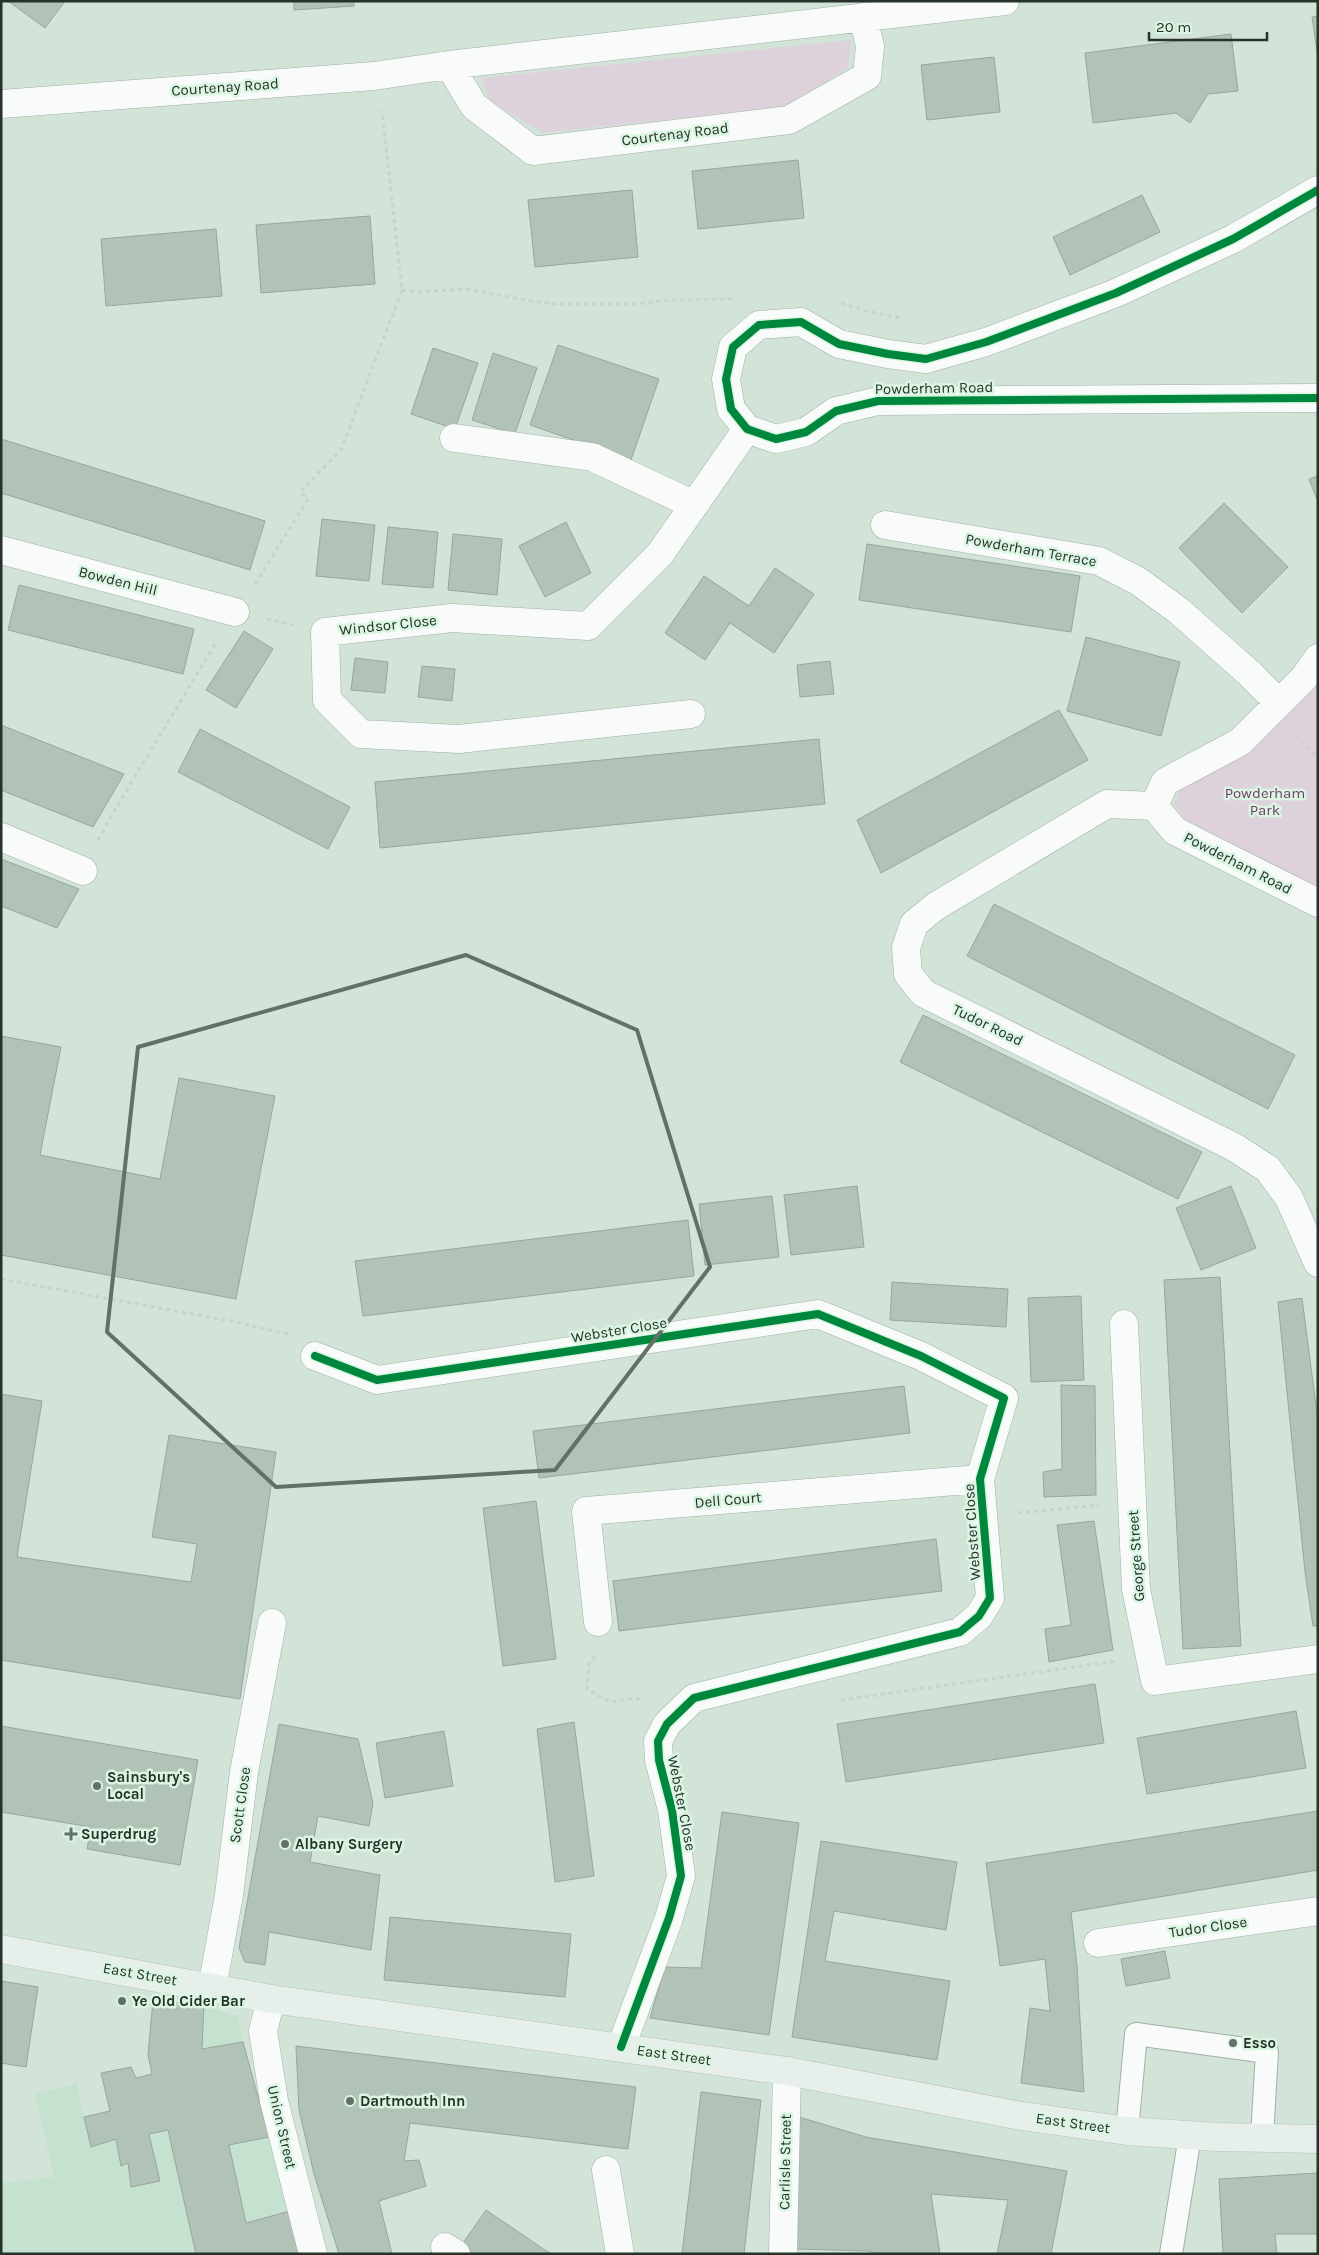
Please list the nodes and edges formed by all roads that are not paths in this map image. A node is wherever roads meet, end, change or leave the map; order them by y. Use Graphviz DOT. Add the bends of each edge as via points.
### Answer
graph roads {
  1 [pos="1005,1"];
  2 [pos="829,10"];
  3 [pos="862,17"];
  4 [pos="449,65"];
  5 [pos="1,104"];
  6 [pos="1318,190"];
  7 [pos="1318,398"];
  8 [pos="747,429"];
  9 [pos="454,438"];
  10 [pos="694,506"];
  11 [pos="885,525"];
  12 [pos="1,550"];
  13 [pos="235,612"];
  14 [pos="1318,658"];
  15 [pos="1279,703"];
  16 [pos="691,714"];
  17 [pos="1154,806"];
  18 [pos="1,837"];
  19 [pos="83,871"];
  20 [pos="1318,903"];
  21 [pos="1318,1263"];
  22 [pos="1124,1324"];
  23 [pos="315,1356"];
  24 [pos="980,1479"];
  25 [pos="598,1622"];
  26 [pos="272,1623"];
  27 [pos="1318,1659"];
  28 [pos="1318,1911"];
  29 [pos="1098,1943"];
  30 [pos="1,1949"];
  31 [pos="212,1988"];
  32 [pos="270,1999"];
  33 [pos="621,2047"];
  34 [pos="787,2071"];
  35 [pos="1127,2131"];
  36 [pos="1190,2136"];
  37 [pos="1262,2138"];
  38 [pos="1318,2139"];
  39 [pos="606,2170"];
  40 [pos="313,2254"];
  41 [pos="620,2254"];
  42 [pos="783,2254"];
  43 [pos="1171,2254"];
  1 -- 3 [label="street, Courtenay Road"];
  2 -- 3 [label="street, Courtenay Road"];
  2 -- 4 [label="street, Courtenay Road"];
  3 -- 4 [label="street, Courtenay Road" via="870,46 867,76 789,120 543,150 534,151 474,106"];
  4 -- 5 [label="street, Courtenay Road" via="374,76"];
  6 -- 8 [label="street, Powderham Road" via="1234,239 1116,293 986,342 926,359 839,344 801,322 759,325 733,347 726,379 731,408"];
  7 -- 8 [label="street, Powderham Road" via="878,401 836,411 806,432 776,440"];
  8 -- 10 [label="street, Windsor Close"];
  9 -- 10 [label="street" via="592,457"];
  10 -- 16 [label="street, Windsor Close" via="660,554 588,626 452,618 324,632 327,700 361,734 459,739"];
  11 -- 15 [label="street, Powderham Terrace" via="1099,561 1138,581 1179,611"];
  12 -- 13 [label="street, Bowden Hill"];
  14 -- 15 [label="street" via="1304,678"];
  15 -- 17 [label="street" via="1240,742 1164,782"];
  17 -- 20 [label="street, Powderham Road" via="1175,831"];
  17 -- 21 [label="street, Tudor Road" via="1107,804 936,906 914,924 906,948 908,974 923,993 1226,1143 1268,1169 1290,1198"];
  18 -- 19 [label="street"];
  22 -- 27 [label="street, George Street" via="1136,1589 1155,1681"];
  23 -- 24 [label="street, Webster Close" via="377,1380 818,1314 921,1356 1004,1398"];
  24 -- 25 [label="street, Dell Court" via="586,1511"];
  24 -- 33 [label="street, Webster Close" via="990,1598 979,1616 960,1632 694,1698 667,1724 658,1741 659,1760 672,1810 681,1876 669,1918"];
  26 -- 31 [label="street, Scott Close" via="244,1772 229,1895"];
  28 -- 29 [label="street, Tudor Close"];
  30 -- 31 [label="main road, East Street"];
  31 -- 32 [label="main road, East Street"];
  32 -- 33 [label="main road, East Street"];
  32 -- 40 [label="street, Union Street" via="263,2031 273,2092"];
  33 -- 34 [label="main road, East Street"];
  34 -- 35 [label="main road, East Street" via="1016,2115"];
  34 -- 42 [label="street, Carlisle Street"];
  35 -- 36 [label="main road, East Street"];
  35 -- 37 [label="lane" via="1136,2034 1267,2052"];
  36 -- 37 [label="main road, East Street"];
  36 -- 43 [label="lane"];
  37 -- 38 [label="main road, East Street"];
  39 -- 41 [label="street"];
}
